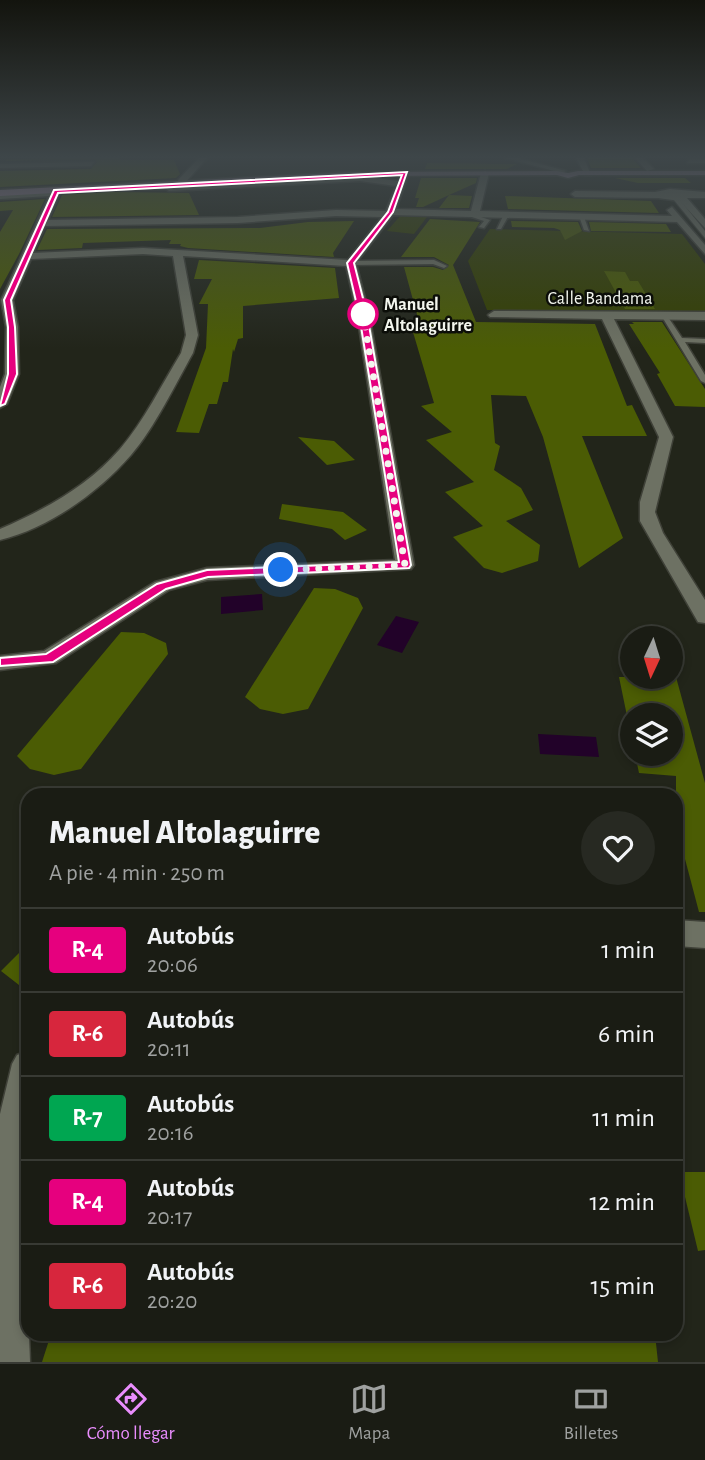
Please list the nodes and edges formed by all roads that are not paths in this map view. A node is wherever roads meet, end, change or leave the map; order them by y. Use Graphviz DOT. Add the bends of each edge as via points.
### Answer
graph roads {
  1 [pos="137,222"];
  2 [pos="382,222"];
  3 [pos="486,222"];
  4 [pos="502,222"];
  5 [pos="585,222"];
  6 [pos="682,222"];
  7 [pos="43,223"];
  8 [pos="482,227"];
  9 [pos="499,228"];
  10 [pos="587,230"];
  11 [pos="705,251"];
  12 [pos="180,252"];
  13 [pos="25,256"];
  14 [pos="400,262"];
  15 [pos="351,263"];
  16 [pos="411,266"];
  17 [pos="443,266"];
  18 [pos="4,298"];
  19 [pos="494,315"];
  20 [pos="606,315"];
  21 [pos="664,315"];
  22 [pos="705,316"];
  23 [pos="680,340"];
  24 [pos="705,341"];
  25 [pos="5,360"];
  26 [pos="705,381"];
  27 [pos="0,404"];
  28 [pos="0,535"];
  29 [pos="705,617"];
  30 [pos="0,663"];
  31 [pos="683,933"];
  32 [pos="705,935"];
  33 [pos="21,1086"];
  34 [pos="11,1362"];
  1 -- 7 [label="street"];
  2 -- 15 [label="street"];
  3 -- 8 [label="lane"];
  4 -- 9 [label="lane"];
  5 -- 10 [label="lane"];
  6 -- 11 [label="street"];
  7 -- 13 [label="street"];
  12 -- 13 [label="street"];
  12 -- 15 [label="street"];
  12 -- 28 [label="street" via="177,258 192,335 163,394 126,452 92,484 43,517"];
  13 -- 18 [label="street"];
  14 -- 15 [label="lane"];
  14 -- 16 [label="lane"];
  14 -- 17 [label="lane"];
  15 -- 30 [label="street" via="405,565 207,573 162,586 49,658"];
  18 -- 25 [label="street" via="12,327"];
  19 -- 20 [label="street, Calle Bandama"];
  20 -- 21 [label="street, Calle Bandama"];
  20 -- 29 [label="street" via="666,438 647,514 653,533"];
  21 -- 22 [label="street, Calle Bandama"];
  21 -- 23 [label="lane"];
  23 -- 24 [label="lane"];
  23 -- 26 [label="lane"];
  25 -- 27 [label="street" via="12,374"];
  31 -- 32 [label="street"];
  33 -- 34 [label="street" via="6,1171"];
}
